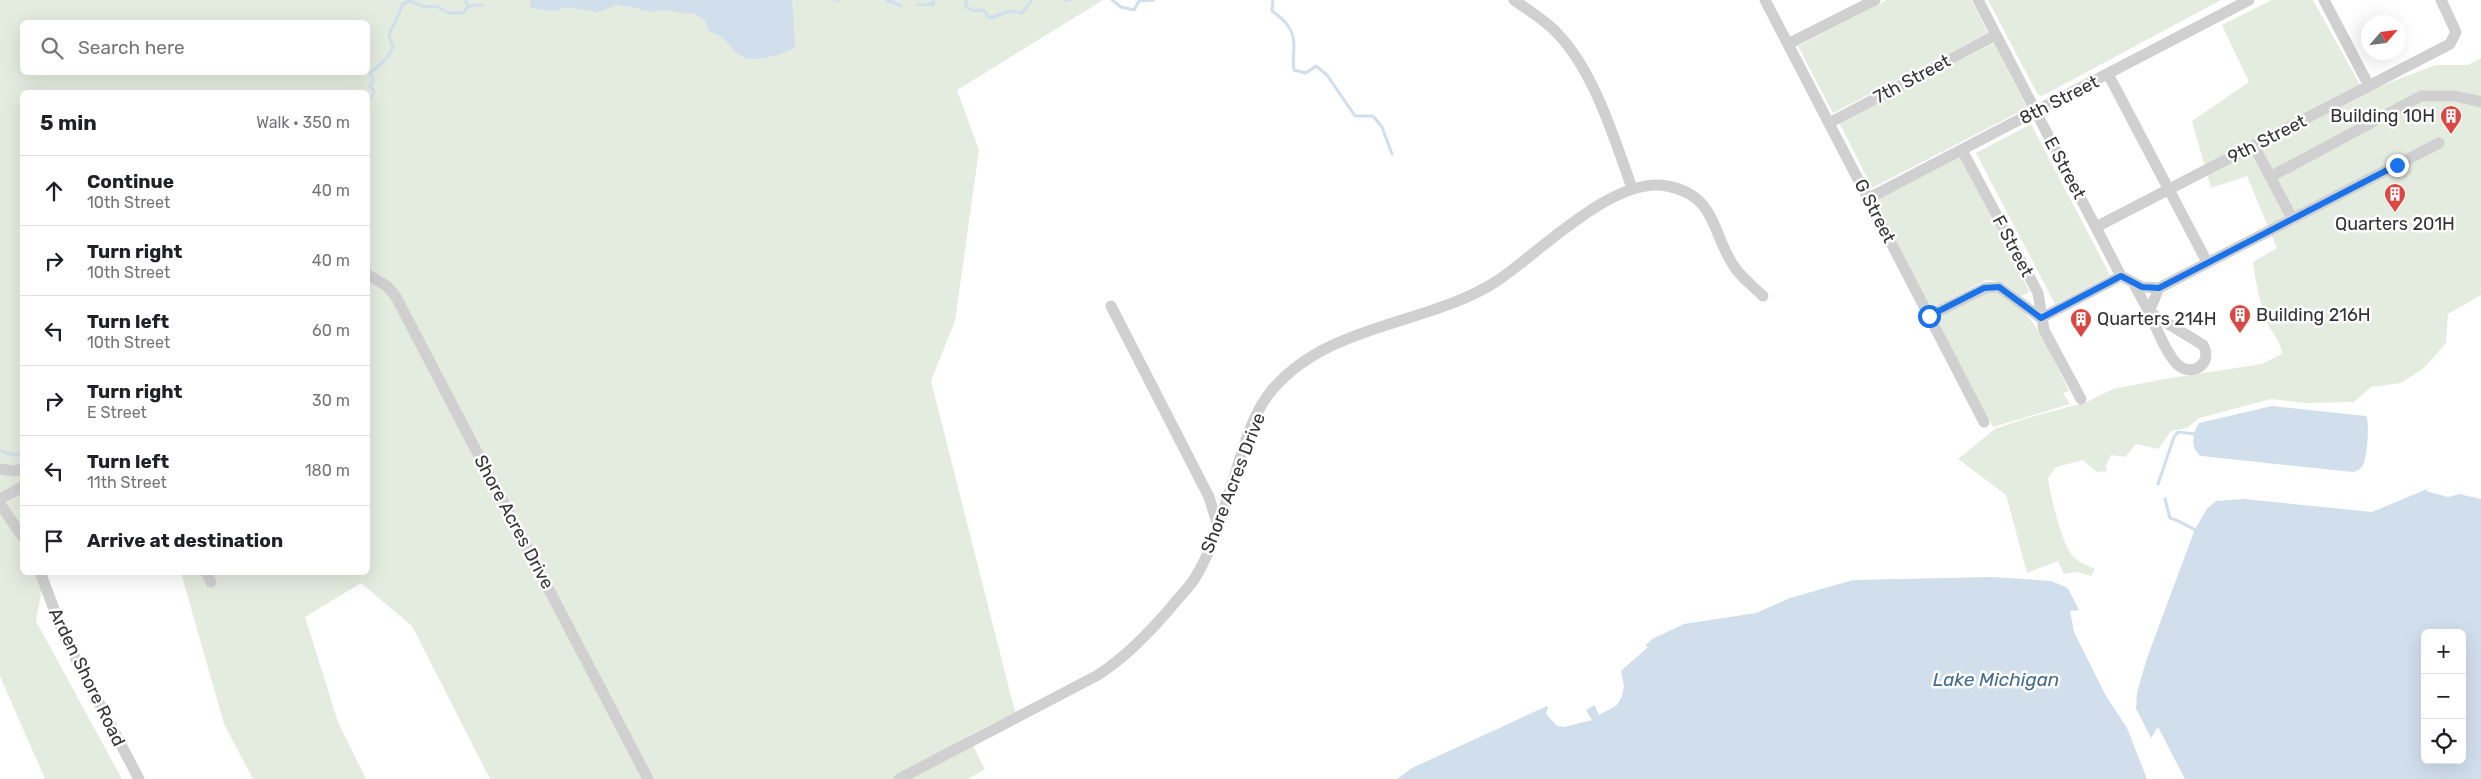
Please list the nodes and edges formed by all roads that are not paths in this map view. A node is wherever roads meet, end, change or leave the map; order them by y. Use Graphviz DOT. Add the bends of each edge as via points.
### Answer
graph roads {
  1 [pos="1514,0"];
  2 [pos="1765,0"];
  3 [pos="1875,0"];
  4 [pos="1978,0"];
  5 [pos="2249,0"];
  6 [pos="2324,0"];
  7 [pos="2442,2"];
  8 [pos="1996,36"];
  9 [pos="1788,44"];
  10 [pos="2108,74"];
  11 [pos="2369,86"];
  12 [pos="2481,102"];
  13 [pos="2035,111"];
  14 [pos="1829,123"];
  15 [pos="2439,143"];
  16 [pos="2254,146"];
  17 [pos="1962,150"];
  18 [pos="2270,177"];
  19 [pos="1632,188"];
  20 [pos="2169,188"];
  21 [pos="1869,198"];
  22 [pos="2292,218"];
  23 [pos="2096,227"];
  24 [pos="2207,262"];
  25 [pos="2121,276"];
  26 [pos="370,277"];
  27 [pos="2134,284"];
  28 [pos="2159,288"];
  29 [pos="1762,296"];
  30 [pos="1111,306"];
  31 [pos="2149,312"];
  32 [pos="1929,316"];
  33 [pos="2041,318"];
  34 [pos="2081,399"];
  35 [pos="1984,422"];
  36 [pos="0,469"];
  37 [pos="20,470"];
  38 [pos="20,488"];
  39 [pos="0,499"];
  40 [pos="0,504"];
  41 [pos="1218,526"];
  42 [pos="20,533"];
  43 [pos="41,575"];
  44 [pos="139,779"];
  45 [pos="648,779"];
  46 [pos="899,779"];
  1 -- 19 [label="street" via="1556,31 1571,49 1592,87"];
  2 -- 9 [label="street, G Street"];
  3 -- 9 [label="street"];
  4 -- 8 [label="street, E Street"];
  5 -- 10 [label="street, 8th Street"];
  6 -- 11 [label="street"];
  7 -- 11 [label="street, 9th Street" via="2456,32 2450,44"];
  8 -- 13 [label="street, E Street"];
  8 -- 14 [label="street, 7th Street"];
  9 -- 14 [label="street, G Street"];
  10 -- 13 [label="street, 8th Street"];
  10 -- 20 [label="street"];
  11 -- 16 [label="street, 9th Street"];
  12 -- 18 [label="street" via="2455,96 2421,96"];
  13 -- 17 [label="street, 8th Street"];
  13 -- 23 [label="street, E Street"];
  14 -- 21 [label="street, G Street"];
  15 -- 22 [label="street"];
  16 -- 18 [label="street"];
  16 -- 20 [label="street, 9th Street"];
  17 -- 21 [label="street, 8th Street"];
  17 -- 33 [label="street, F Street" via="2038,293"];
  18 -- 22 [label="street"];
  19 -- 29 [label="street, Shore Acres Drive" via="1643,184 1664,185 1697,199 1716,226 1736,270"];
  19 -- 41 [label="street, Shore Acres Drive" via="1594,209 1475,294 1346,339 1307,360 1285,377 1272,390 1255,417"];
  20 -- 23 [label="street, 9th Street"];
  20 -- 24 [label="street"];
  21 -- 32 [label="street, G Street"];
  22 -- 24 [label="street"];
  23 -- 25 [label="street, E Street"];
  24 -- 28 [label="street"];
  25 -- 27 [label="street"];
  25 -- 33 [label="street"];
  26 -- 45 [label="street, Shore Acres Drive" via="387,286 396,297"];
  27 -- 28 [label="street"];
  27 -- 31 [label="street"];
  28 -- 31 [label="street"];
  30 -- 41 [label="street" via="1209,497"];
  31 -- 31 [label="street" via="2176,363 2189,370 2200,368 2206,362 2203,345"];
  32 -- 33 [label="street" via="1984,288 1999,287"];
  32 -- 35 [label="street, G Street"];
  33 -- 34 [label="street, F Street" via="2044,330"];
  36 -- 37 [label="street"];
  38 -- 39 [label="street"];
  40 -- 42 [label="street"];
  41 -- 46 [label="street, Shore Acres Drive" via="1195,579 1159,622 1118,662"];
  43 -- 44 [label="street, Arden Shore Road" via="65,638"];
}
